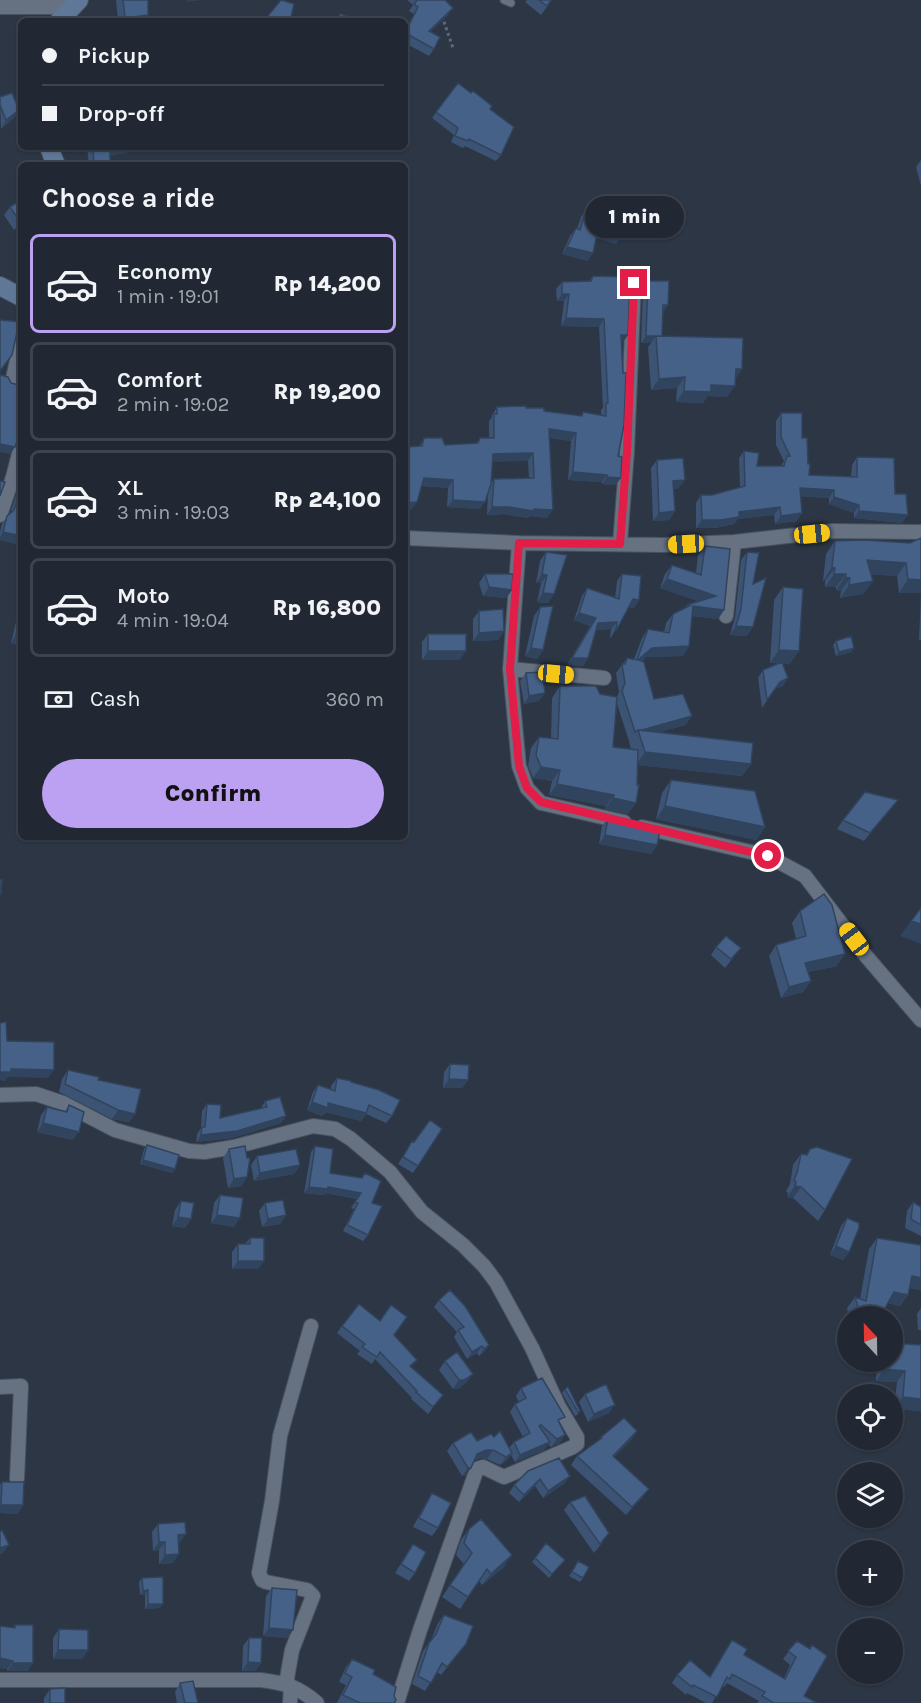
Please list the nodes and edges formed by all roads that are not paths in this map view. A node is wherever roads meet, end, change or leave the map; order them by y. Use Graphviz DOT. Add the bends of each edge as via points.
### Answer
graph roads {
  1 [pos="75,4"];
  2 [pos="0,7"];
  3 [pos="62,18"];
  4 [pos="634,283"];
  5 [pos="0,286"];
  6 [pos="18,295"];
  7 [pos="18,356"];
  8 [pos="12,383"];
  9 [pos="0,471"];
  10 [pos="17,479"];
  11 [pos="0,515"];
  12 [pos="921,532"];
  13 [pos="408,538"];
  14 [pos="734,542"];
  15 [pos="519,543"];
  16 [pos="620,544"];
  17 [pos="726,616"];
  18 [pos="510,669"];
  19 [pos="604,678"];
  20 [pos="921,1020"];
  21 [pos="0,1095"];
  22 [pos="311,1326"];
  23 [pos="0,1387"];
  24 [pos="17,1479"];
  25 [pos="0,1680"];
  26 [pos="289,1685"];
  27 [pos="290,1703"];
  28 [pos="317,1703"];
  29 [pos="397,1703"];
  1 -- 2 [label="street"];
  1 -- 3 [label="street"];
  4 -- 16 [label="street"];
  5 -- 6 [label="street"];
  7 -- 8 [label="street"];
  9 -- 10 [label="street"];
  10 -- 11 [label="street"];
  12 -- 14 [label="street" via="832,531"];
  13 -- 15 [label="street"];
  14 -- 16 [label="street"];
  14 -- 17 [label="street"];
  15 -- 16 [label="street"];
  15 -- 18 [label="street"];
  18 -- 19 [label="street"];
  18 -- 20 [label="street" via="519,766 527,788 541,802 768,856 805,876"];
  21 -- 29 [label="street" via="36,1094 63,1103 115,1130 189,1151 234,1147 313,1126 335,1129 390,1172 422,1212 463,1245 496,1282 577,1437 577,1444 504,1477 483,1467 477,1469"];
  22 -- 26 [label="street" via="280,1436 260,1573 266,1582 307,1590 313,1596 292,1650"];
  23 -- 24 [label="street" via="21,1386"];
  25 -- 26 [label="street" via="250,1680"];
  26 -- 27 [label="street"];
  26 -- 28 [label="street"];
}
